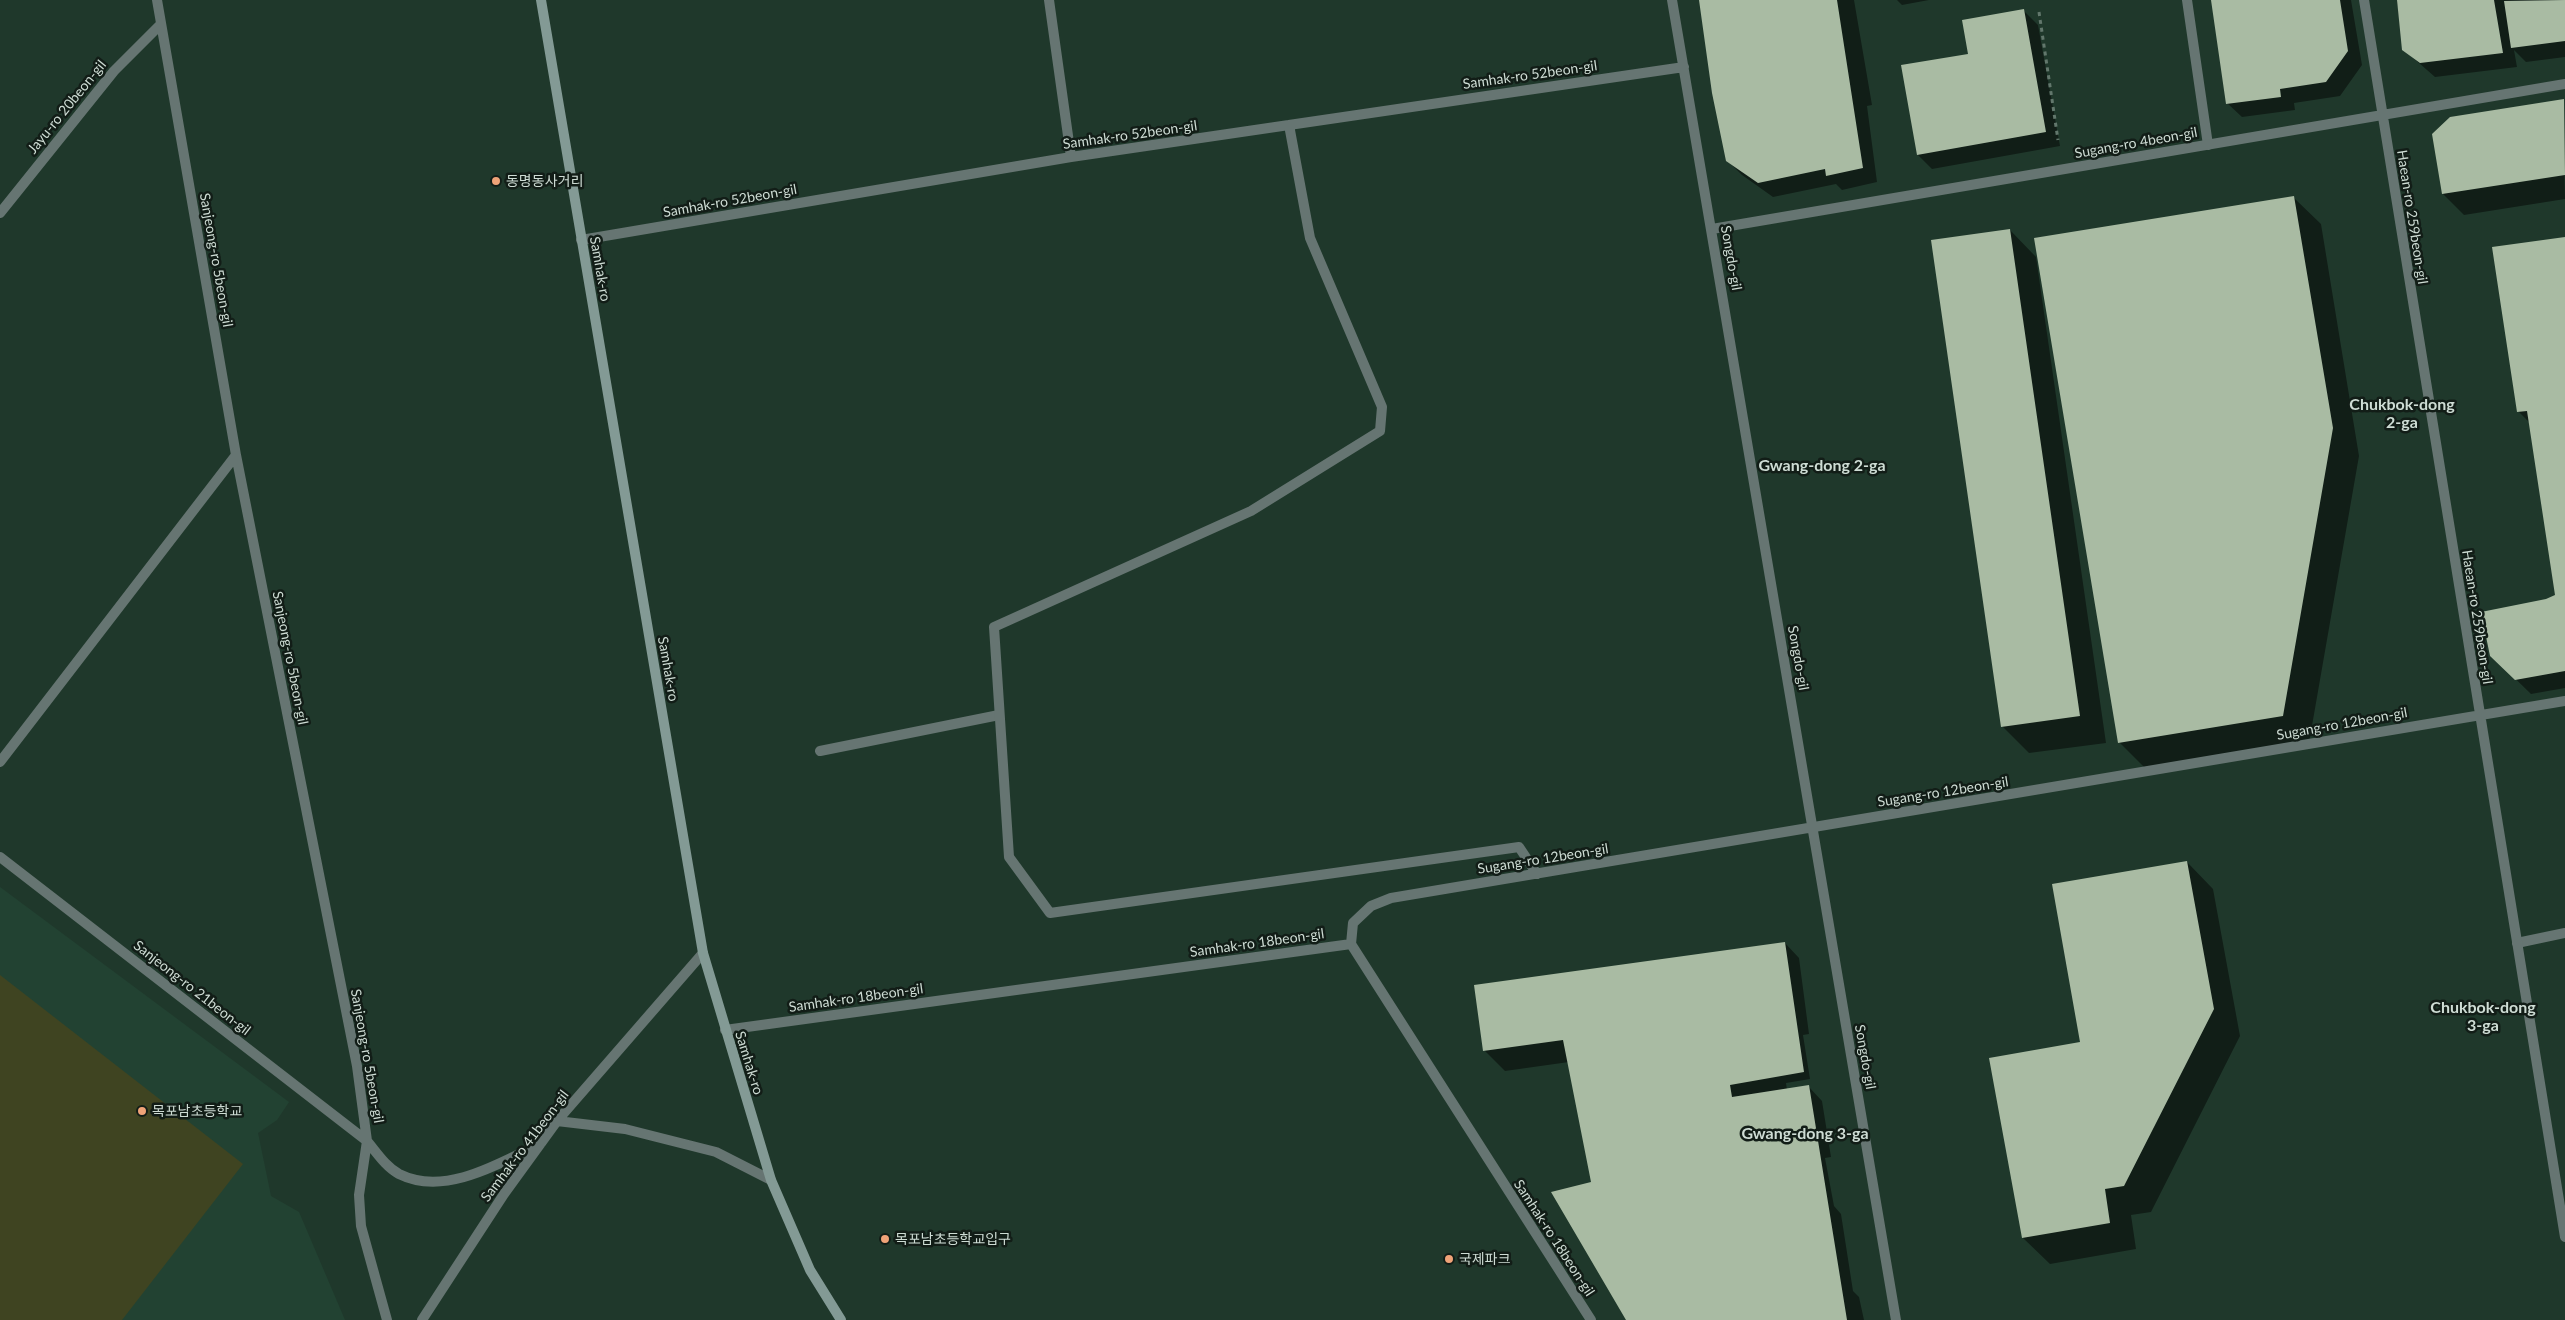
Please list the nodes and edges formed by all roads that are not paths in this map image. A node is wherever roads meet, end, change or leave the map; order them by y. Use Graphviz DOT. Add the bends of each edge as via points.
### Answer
graph roads {
  1 [pos="157,0"];
  2 [pos="541,0"];
  3 [pos="1049,0"];
  4 [pos="1672,0"];
  5 [pos="2186,0"];
  6 [pos="2364,0"];
  7 [pos="162,24"];
  8 [pos="1684,67"];
  9 [pos="2565,84"];
  10 [pos="2382,115"];
  11 [pos="1289,125"];
  12 [pos="2208,145"];
  13 [pos="1071,157"];
  14 [pos="0,213"];
  15 [pos="1712,229"];
  16 [pos="581,240"];
  17 [pos="236,455"];
  18 [pos="2565,701"];
  19 [pos="2479,715"];
  20 [pos="999,716"];
  21 [pos="820,751"];
  22 [pos="0,762"];
  23 [pos="1812,828"];
  24 [pos="0,857"];
  25 [pos="1537,874"];
  26 [pos="2565,933"];
  27 [pos="2517,943"];
  28 [pos="1351,944"];
  29 [pos="703,953"];
  30 [pos="725,1030"];
  31 [pos="557,1121"];
  32 [pos="367,1141"];
  33 [pos="541,1143"];
  34 [pos="771,1180"];
  35 [pos="2565,1237"];
  36 [pos="387,1320"];
  37 [pos="422,1320"];
  38 [pos="841,1320"];
  39 [pos="1590,1320"];
  40 [pos="1896,1320"];
  1 -- 7 [label="street, Sanjeong-ro 5beon-gil"];
  2 -- 16 [label="street, Samhak-ro"];
  3 -- 13 [label="street"];
  4 -- 8 [label="street, Songdo-gil"];
  5 -- 12 [label="street"];
  6 -- 10 [label="street, Haean-ro 259beon-gil"];
  7 -- 14 [label="street, Jayu-ro 20beon-gil" via="114,71"];
  7 -- 17 [label="street, Sanjeong-ro 5beon-gil"];
  8 -- 11 [label="street, Samhak-ro 52beon-gil"];
  8 -- 15 [label="street, Songdo-gil"];
  9 -- 10 [label="street, Sugang-ro 4beon-gil"];
  10 -- 12 [label="street, Sugang-ro 4beon-gil"];
  10 -- 19 [label="street, Haean-ro 259beon-gil"];
  11 -- 13 [label="street, Samhak-ro 52beon-gil"];
  11 -- 20 [label="street" via="1310,238 1382,407 1380,431 1251,511 994,627"];
  12 -- 15 [label="street, Sugang-ro 4beon-gil"];
  13 -- 16 [label="street, Samhak-ro 52beon-gil"];
  15 -- 23 [label="street, Songdo-gil"];
  16 -- 29 [label="street, Samhak-ro"];
  17 -- 22 [label="street"];
  17 -- 32 [label="street, Sanjeong-ro 5beon-gil" via="356,1066"];
  18 -- 19 [label="street, Sugang-ro 12beon-gil"];
  19 -- 23 [label="street, Sugang-ro 12beon-gil"];
  19 -- 27 [label="street, Haean-ro 259beon-gil"];
  20 -- 21 [label="street"];
  20 -- 25 [label="street" via="1009,857 1050,913 1519,847"];
  23 -- 25 [label="street, Sugang-ro 12beon-gil"];
  23 -- 40 [label="street, Songdo-gil"];
  24 -- 32 [label="street, Sanjeong-ro 21beon-gil"];
  25 -- 28 [label="street, Sugang-ro 12beon-gil" via="1391,898 1371,906 1353,923"];
  26 -- 27 [label="street"];
  27 -- 35 [label="street, Haean-ro 259beon-gil"];
  28 -- 30 [label="street, Samhak-ro 18beon-gil"];
  28 -- 39 [label="street, Samhak-ro 18beon-gil"];
  29 -- 30 [label="street, Samhak-ro"];
  29 -- 31 [label="street, Samhak-ro 41beon-gil"];
  30 -- 34 [label="street, Samhak-ro"];
  31 -- 33 [label="street, Samhak-ro 41beon-gil"];
  31 -- 34 [label="street" via="625,1129 716,1152"];
  32 -- 33 [label="street, Sanjeong-ro 21beon-gil" via="399,1174 426,1183 478,1173"];
  32 -- 36 [label="street, Sanjeong-ro 5beon-gil" via="359,1195 361,1226"];
  33 -- 37 [label="street, Samhak-ro 41beon-gil"];
  34 -- 38 [label="street, Samhak-ro" via="810,1270"];
}
